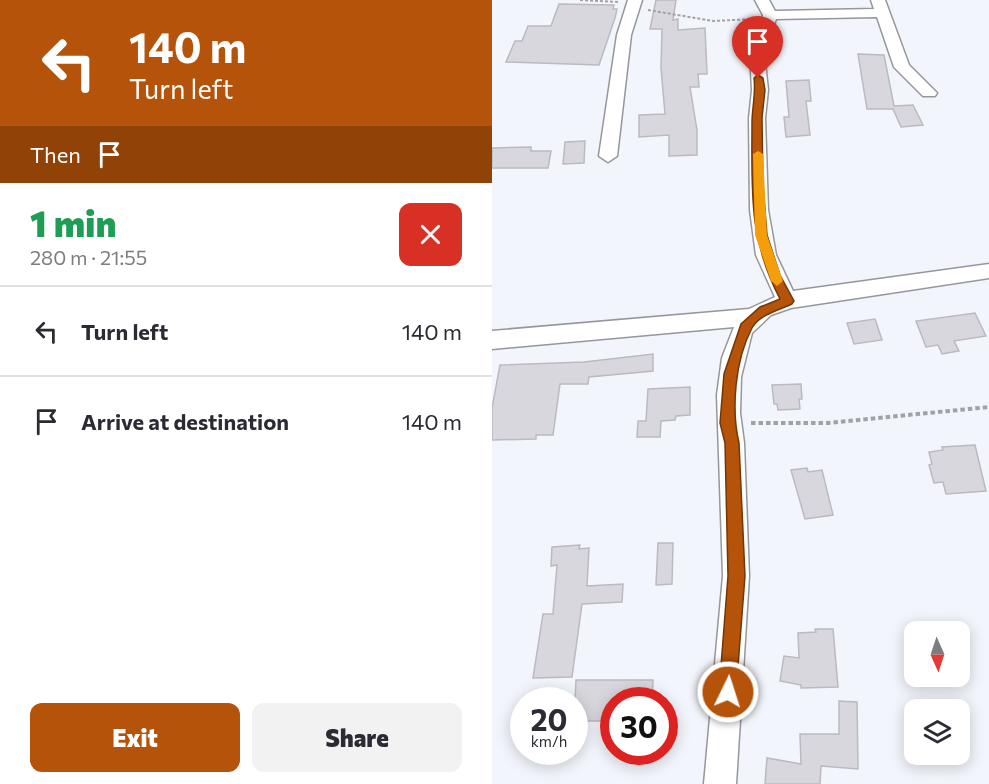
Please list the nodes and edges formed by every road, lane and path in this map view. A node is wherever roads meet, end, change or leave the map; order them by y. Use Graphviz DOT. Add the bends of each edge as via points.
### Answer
graph roads {
  1 [pos="580,0"];
  2 [pos="634,2"];
  3 [pos="880,7"];
  4 [pos="767,11"];
  5 [pos="929,93"];
  6 [pos="608,156"];
  7 [pos="989,271"];
  8 [pos="787,301"];
  9 [pos="753,317"];
  10 [pos="492,340"];
  11 [pos="989,407"];
  12 [pos="727,423"];
  13 [pos="720,784"];
  1 -- 2 [label="path"];
  2 -- 4 [label="path" via="658,14 712,21"];
  2 -- 6 [label="street" via="624,34"];
  3 -- 4 [label="street"];
  3 -- 5 [label="street" via="902,67"];
  4 -- 8 [label="street" via="756,65 760,90 759,210 766,255"];
  7 -- 8 [label="street"];
  8 -- 9 [label="street"];
  9 -- 10 [label="street"];
  9 -- 12 [label="street" via="742,332 735,355"];
  11 -- 12 [label="path" via="828,423"];
  12 -- 13 [label="street" via="732,443 736,576"];
}
